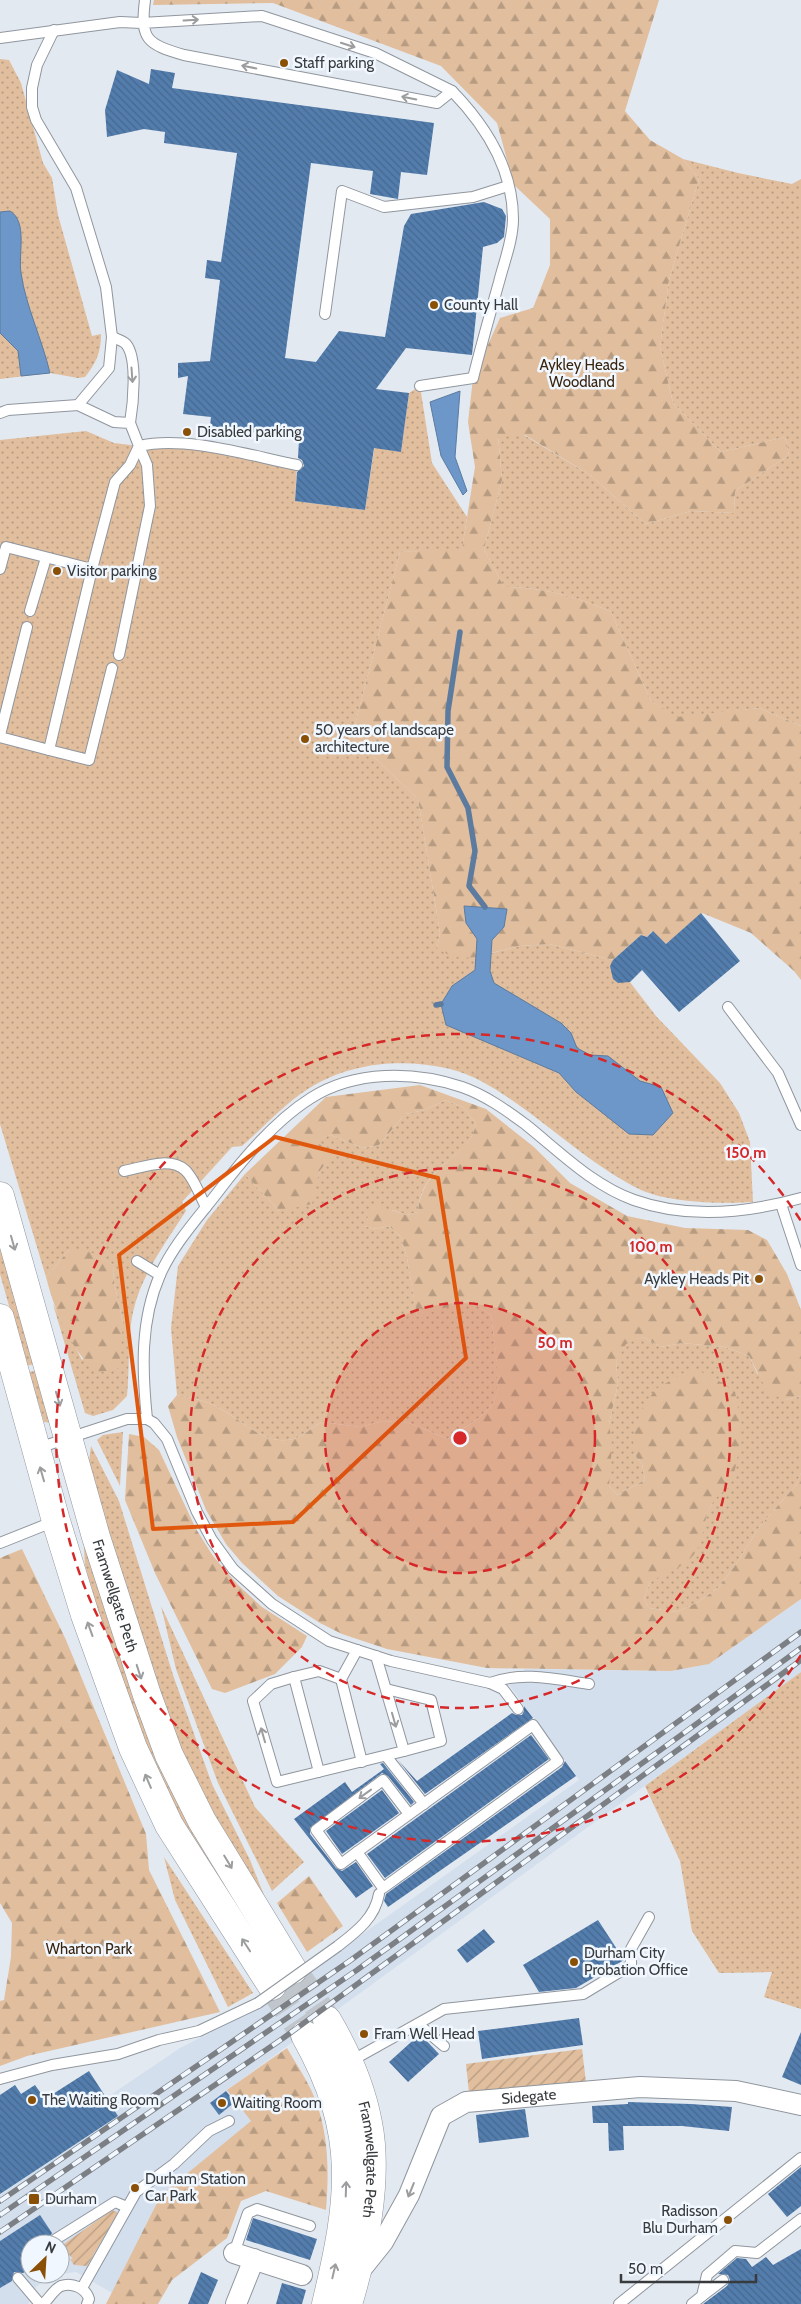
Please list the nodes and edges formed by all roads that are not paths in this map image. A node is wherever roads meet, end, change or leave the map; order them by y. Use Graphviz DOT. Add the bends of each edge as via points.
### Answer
graph roads {
  1 [pos="145,0"];
  2 [pos="142,23"];
  3 [pos="54,30"];
  4 [pos="0,38"];
  5 [pos="452,91"];
  6 [pos="508,186"];
  7 [pos="326,314"];
  8 [pos="112,337"];
  9 [pos="420,386"];
  10 [pos="78,404"];
  11 [pos="3,410"];
  12 [pos="130,423"];
  13 [pos="139,446"];
  14 [pos="297,465"];
  15 [pos="46,558"];
  16 [pos="0,569"];
  17 [pos="92,569"];
  18 [pos="30,611"];
  19 [pos="27,626"];
  20 [pos="119,655"];
  21 [pos="112,668"];
  22 [pos="0,736"];
  23 [pos="48,750"];
  24 [pos="728,1007"];
  25 [pos="801,1125"];
  26 [pos="124,1171"];
  27 [pos="0,1196"];
  28 [pos="801,1198"];
  29 [pos="781,1204"];
  30 [pos="206,1207"];
  31 [pos="137,1261"];
  32 [pos="801,1265"];
  33 [pos="160,1275"];
  34 [pos="0,1318"];
  35 [pos="147,1419"];
  36 [pos="69,1437"];
  37 [pos="35,1449"];
  38 [pos="56,1521"];
  39 [pos="0,1543"];
  40 [pos="357,1650"];
  41 [pos="376,1656"];
  42 [pos="294,1677"];
  43 [pos="342,1680"];
  44 [pos="490,1683"];
  45 [pos="589,1684"];
  46 [pos="386,1689"];
  47 [pos="518,1709"];
  48 [pos="404,1751"];
  49 [pos="386,1756"];
  50 [pos="362,1762"];
  51 [pos="319,1772"];
  52 [pos="424,1804"];
  53 [pos="409,1814"];
  54 [pos="357,1852"];
  55 [pos="379,1894"];
  56 [pos="649,1917"];
  57 [pos="274,1986"];
  58 [pos="418,2024"];
  59 [pos="444,2046"];
  60 [pos="350,2062"];
  61 [pos="0,2079"];
  62 [pos="801,2105"];
  63 [pos="229,2121"];
  64 [pos="801,2158"];
  65 [pos="127,2207"];
  66 [pos="801,2219"];
  67 [pos="310,2226"];
  68 [pos="64,2234"];
  69 [pos="234,2253"];
  70 [pos="757,2253"];
  71 [pos="254,2259"];
  72 [pos="747,2260"];
  73 [pos="302,2274"];
  74 [pos="355,2277"];
  75 [pos="18,2278"];
  76 [pos="723,2280"];
  77 [pos="82,2288"];
  78 [pos="702,2296"];
  79 [pos="42,2304"];
  80 [pos="87,2304"];
  81 [pos="236,2304"];
  82 [pos="326,2304"];
  83 [pos="348,2304"];
  84 [pos="618,2304"];
  85 [pos="692,2304"];
  1 -- 2 [label="lane"];
  2 -- 3 [label="lane" via="120,22"];
  2 -- 5 [label="lane, one-way" via="262,16 375,53"];
  5 -- 2 [label="lane, one-way" via="436,103 184,54 158,47 148,37"];
  3 -- 4 [label="lane"];
  3 -- 8 [label="lane" via="37,65 32,108 76,188 106,287"];
  5 -- 6 [label="lane" via="488,133"];
  6 -- 7 [label="lane" via="473,197 384,207 342,191"];
  6 -- 9 [label="lane" via="513,219 508,250 473,378"];
  8 -- 10 [label="lane" via="109,368"];
  8 -- 12 [label="lane, one-way" via="125,343 131,352 134,398"];
  10 -- 11 [label="lane"];
  10 -- 12 [label="lane" via="114,422"];
  12 -- 13 [label="lane"];
  13 -- 14 [label="lane" via="156,442 179,443"];
  13 -- 17 [label="lane" via="130,465 115,482"];
  13 -- 20 [label="lane" via="147,465 150,506"];
  15 -- 16 [label="lane" via="6,547"];
  15 -- 17 [label="lane"];
  15 -- 18 [label="lane"];
  17 -- 23 [label="lane"];
  19 -- 22 [label="lane"];
  21 -- 23 [label="lane" via="89,760"];
  22 -- 23 [label="lane"];
  24 -- 25 [label="lane" via="778,1073"];
  26 -- 30 [label="lane" via="161,1164 175,1165 184,1170"];
  27 -- 36 [label="highway, Framwellgate Peth, one-way"];
  28 -- 29 [label="lane"];
  29 -- 30 [label="lane" via="705,1213 670,1210 633,1200 581,1170 486,1097 430,1078 402,1075 348,1082 311,1098 268,1134"];
  29 -- 32 [label="lane"];
  30 -- 33 [label="lane" via="179,1242"];
  31 -- 33 [label="lane"];
  33 -- 35 [label="lane" via="145,1330 143,1374"];
  34 -- 37 [label="highway"];
  35 -- 36 [label="lane" via="127,1418"];
  35 -- 40 [label="lane" via="167,1439 197,1512 233,1569 272,1604 329,1641"];
  36 -- 37 [label="lane"];
  36 -- 57 [label="highway, Framwellgate Peth, one-way" via="96,1537 147,1695 170,1755"];
  38 -- 37 [label="highway, one-way"];
  38 -- 39 [label="lane"];
  57 -- 38 [label="highway, one-way" via="186,1852 152,1792 85,1615"];
  40 -- 41 [label="lane"];
  40 -- 43 [label="lane"];
  41 -- 44 [label="lane"];
  41 -- 46 [label="lane"];
  42 -- 43 [label="lane" via="319,1671"];
  42 -- 51 [label="lane"];
  51 -- 42 [label="lane, one-way" via="277,1782 253,1701 271,1684"];
  43 -- 50 [label="lane"];
  44 -- 45 [label="lane" via="524,1675"];
  44 -- 47 [label="lane" via="502,1689"];
  46 -- 48 [label="lane, one-way"];
  46 -- 48 [label="lane" via="431,1700 441,1741"];
  48 -- 49 [label="lane"];
  49 -- 50 [label="lane"];
  49 -- 52 [label="lane"];
  50 -- 51 [label="lane"];
  52 -- 53 [label="lane"];
  52 -- 54 [label="lane" via="533,1725 558,1761 383,1888"];
  53 -- 54 [label="lane"];
  53 -- 54 [label="lane, one-way" via="383,1780 316,1830 341,1864"];
  55 -- 57 [label="lane, bridge" via="372,1914 356,1932"];
  56 -- 58 [label="lane" via="630,1949 631,1965 583,1994 444,2010"];
  57 -- 61 [label="lane" via="199,2031 118,2054 52,2064"];
  58 -- 59 [label="lane"];
  58 -- 60 [label="lane"];
  60 -- 74 [label="highway, Framwellgate Peth" via="369,2123 372,2151 368,2213"];
  82 -- 60 [label="highway, Framwellgate Peth, one-way" via="344,2219 346,2153 334,2096 320,2060 316,2028"];
  62 -- 74 [label="street, Sidegate, one-way" via="736,2091 640,2087 466,2102 441,2116 405,2203 383,2242"];
  63 -- 65 [label="lane" via="210,2131 174,2164 136,2192"];
  64 -- 84 [label="lane"];
  65 -- 68 [label="lane" via="115,2202"];
  65 -- 77 [label="lane"];
  66 -- 70 [label="lane"];
  67 -- 69 [label="lane" via="257,2209 248,2213"];
  69 -- 71 [label="street"];
  70 -- 72 [label="lane"];
  70 -- 78 [label="lane" via="735,2251 707,2275"];
  71 -- 73 [label="street"];
  71 -- 81 [label="street"];
  74 -- 83 [label="highway, Framwellgate Peth"];
  75 -- 79 [label="lane"];
  76 -- 78 [label="lane"];
  77 -- 79 [label="lane" via="62,2286"];
  77 -- 80 [label="lane" via="87,2294"];
  78 -- 85 [label="lane"];
}
